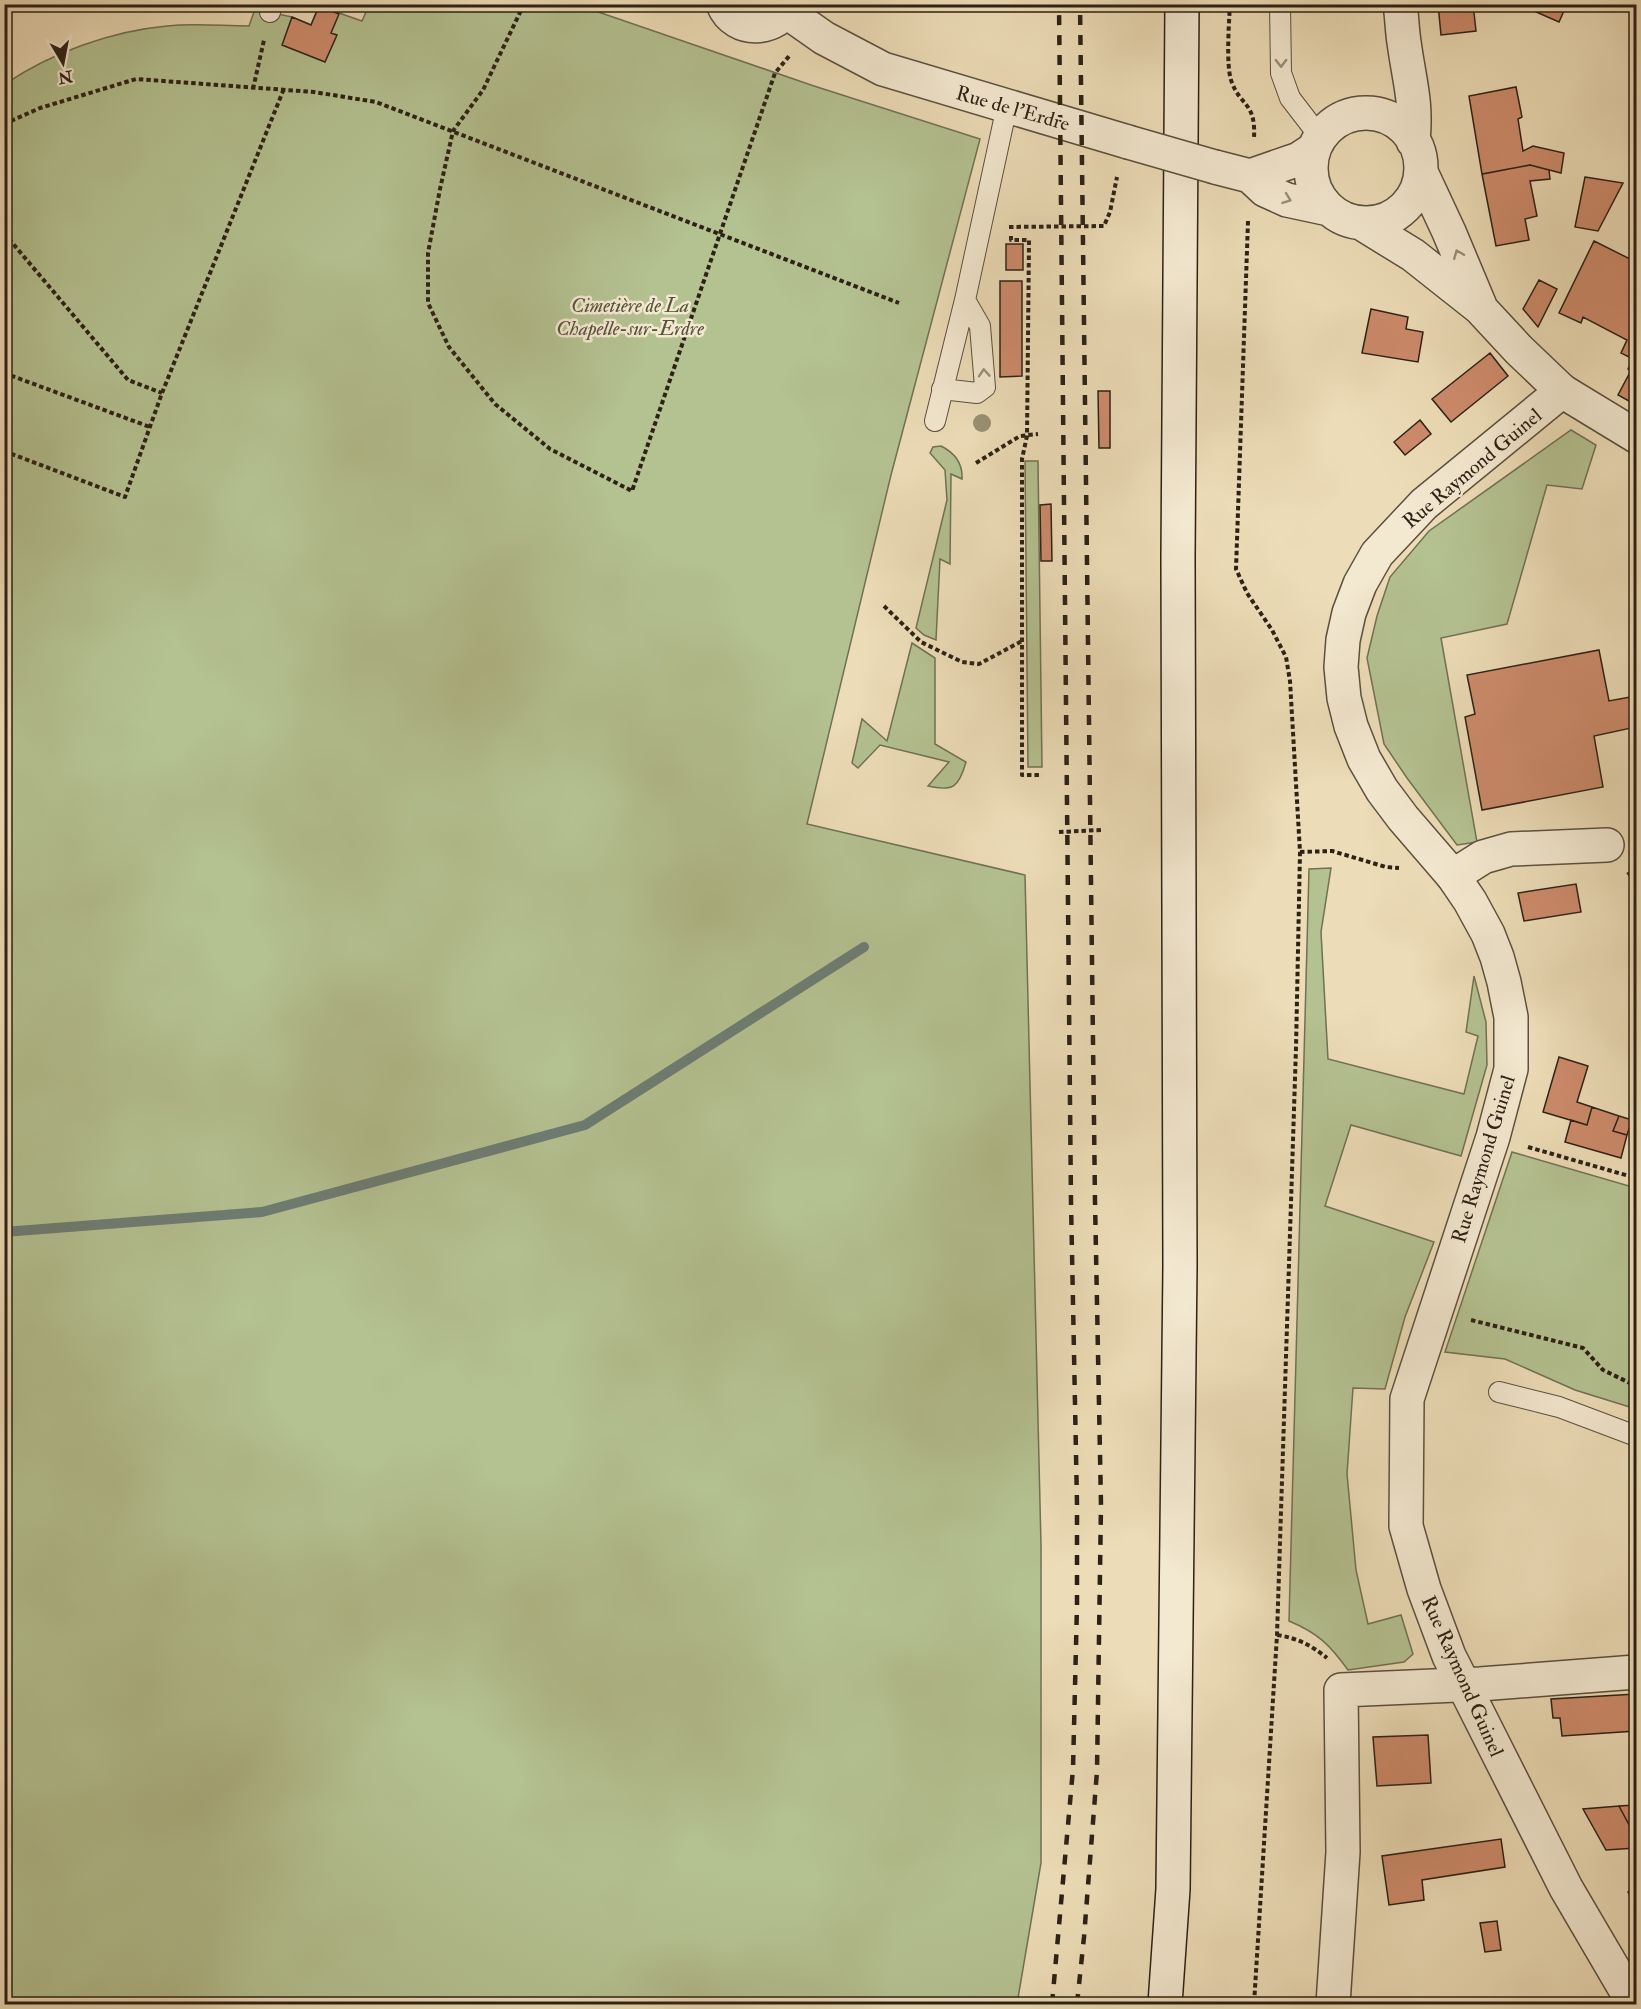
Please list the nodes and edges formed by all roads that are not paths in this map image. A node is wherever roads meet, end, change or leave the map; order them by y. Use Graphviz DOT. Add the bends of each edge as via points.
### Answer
graph roads {
  1 [pos="723,4"];
  2 [pos="1182,4"];
  3 [pos="1280,4"];
  4 [pos="1400,4"];
  5 [pos="789,8"];
  6 [pos="1404,44"];
  7 [pos="1007,106"];
  8 [pos="1375,114"];
  9 [pos="1413,141"];
  10 [pos="1317,143"];
  11 [pos="1421,172"];
  12 [pos="1251,176"];
  13 [pos="1329,209"];
  14 [pos="1360,223"];
  15 [pos="965,300"];
  16 [pos="1480,308"];
  17 [pos="942,389"];
  18 [pos="1562,391"];
  19 [pos="935,421"];
  20 [pos="1636,436"];
  21 [pos="1607,844"];
  22 [pos="1448,870"];
  23 [pos="1499,1392"];
  24 [pos="1636,1436"];
  25 [pos="1636,1672"];
  26 [pos="1465,1684"];
  27 [pos="1165,2004"];
  28 [pos="1333,2004"];
  29 [pos="1634,2004"];
  1 -- 5 [label="street" via="733,18 755,27 778,21"];
  2 -- 27 [label="street" via="1178,558 1180,1266 1173,1889"];
  3 -- 10 [label="lane, one-way" via="1281,73 1290,98"];
  4 -- 6 [label="street"];
  5 -- 7 [label="street, Rue de l'Erdre" via="824,38 883,69"];
  6 -- 8 [label="street" via="1400,67"];
  6 -- 9 [label="street" via="1414,95"];
  7 -- 12 [label="street, Rue de l'Erdre, bridge"];
  7 -- 15 [label="lane"];
  8 -- 9 [label="street" via="1404,128"];
  8 -- 10 [label="street" via="1344,118"];
  9 -- 11 [label="street" via="1420,156"];
  10 -- 12 [label="street" via="1299,159"];
  10 -- 13 [label="street" via="1311,161 1314,187"];
  11 -- 14 [label="street" via="1417,189 1394,215 1378,222"];
  16 -- 11 [label="street, one-way"];
  12 -- 13 [label="street, Rue de l'Erdre, one-way" via="1265,190 1287,200"];
  13 -- 14 [label="street"];
  14 -- 16 [label="street" via="1413,255"];
  15 -- 17 [label="lane"];
  17 -- 15 [label="lane, one-way" via="977,393 985,387 980,326"];
  16 -- 18 [label="street"];
  17 -- 19 [label="lane"];
  18 -- 20 [label="street"];
  18 -- 22 [label="street, Rue Raymond Guinel" via="1424,504 1398,530 1377,554 1349,613 1341,667 1351,726 1382,790"];
  21 -- 22 [label="street" via="1511,849"];
  22 -- 26 [label="street, Rue Raymond Guinel" via="1488,934 1504,982 1510,1017 1511,1069 1493,1137 1407,1399 1406,1526 1449,1656"];
  23 -- 24 [label="lane" via="1558,1407"];
  25 -- 26 [label="street"];
  26 -- 28 [label="street" via="1341,1690 1343,1852"];
  26 -- 29 [label="street, Rue Raymond Guinel" via="1566,1888"];
}
